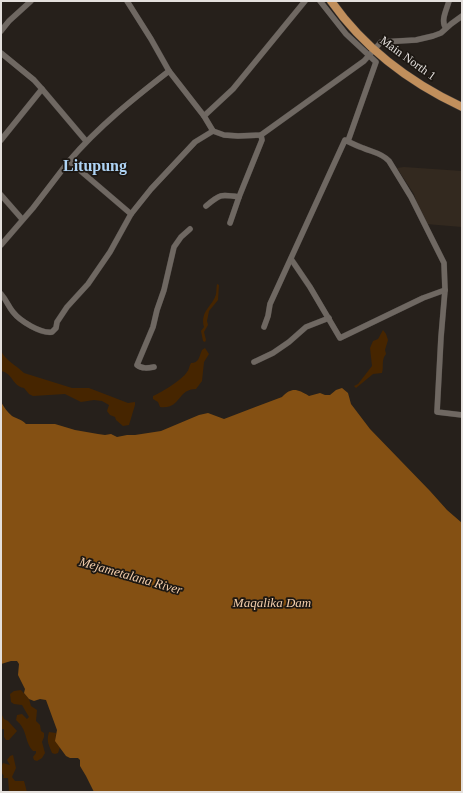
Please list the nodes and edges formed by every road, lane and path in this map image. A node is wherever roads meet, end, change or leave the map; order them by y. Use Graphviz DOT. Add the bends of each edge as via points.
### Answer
graph roads {
  1 [pos="30,1"];
  2 [pos="126,1"];
  3 [pos="305,1"];
  4 [pos="320,1"];
  5 [pos="331,1"];
  6 [pos="449,1"];
  7 [pos="462,16"];
  8 [pos="446,28"];
  9 [pos="1,31"];
  10 [pos="1,53"];
  11 [pos="371,53"];
  12 [pos="169,71"];
  13 [pos="42,89"];
  14 [pos="462,108"];
  15 [pos="204,116"];
  16 [pos="213,131"];
  17 [pos="261,135"];
  18 [pos="1,140"];
  19 [pos="86,141"];
  20 [pos="348,141"];
  21 [pos="69,161"];
  22 [pos="1,195"];
  23 [pos="239,197"];
  24 [pos="206,206"];
  25 [pos="131,214"];
  26 [pos="22,219"];
  27 [pos="230,223"];
  28 [pos="190,230"];
  29 [pos="1,245"];
  30 [pos="291,259"];
  31 [pos="445,290"];
  32 [pos="1,294"];
  33 [pos="329,318"];
  34 [pos="264,326"];
  35 [pos="254,362"];
  36 [pos="154,367"];
  37 [pos="462,415"];
  1 -- 9 [label="street"];
  2 -- 12 [label="street"];
  3 -- 15 [label="street" via="233,89"];
  4 -- 11 [label="street" via="346,34"];
  5 -- 11 [label="main road, Main North 1"];
  6 -- 8 [label="street" via="444,20"];
  7 -- 8 [label="street"];
  8 -- 11 [label="street" via="441,34 416,40 381,42"];
  10 -- 13 [label="street"];
  11 -- 14 [label="main road, Main North 1"];
  11 -- 17 [label="street" via="364,61"];
  11 -- 20 [label="street" via="376,62"];
  12 -- 15 [label="street"];
  12 -- 19 [label="street" via="122,108"];
  13 -- 18 [label="street"];
  13 -- 19 [label="street"];
  15 -- 16 [label="street"];
  16 -- 17 [label="street" via="224,135"];
  16 -- 25 [label="street" via="195,142"];
  17 -- 23 [label="street" via="262,140"];
  19 -- 21 [label="street"];
  20 -- 30 [label="street" via="345,140"];
  20 -- 31 [label="street" via="378,153 389,161 411,197 444,264"];
  21 -- 25 [label="street"];
  21 -- 26 [label="street"];
  22 -- 26 [label="street"];
  23 -- 24 [label="street" via="223,194"];
  23 -- 27 [label="street"];
  25 -- 32 [label="street" via="103,262 52,332 44,332 20,319"];
  26 -- 29 [label="street"];
  28 -- 36 [label="street" via="174,247 153,328 137,362 138,366"];
  30 -- 33 [label="street"];
  30 -- 34 [label="street" via="270,304"];
  31 -- 33 [label="street" via="340,338"];
  31 -- 37 [label="street" via="437,412"];
  33 -- 35 [label="street" via="306,327 289,342"];
}
